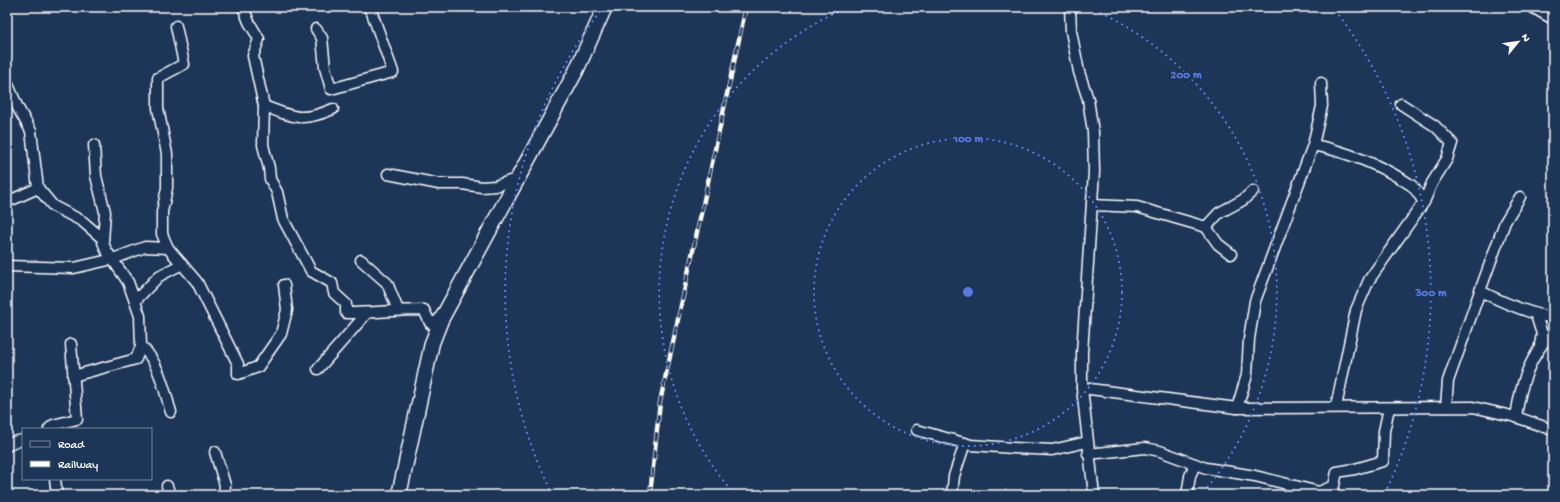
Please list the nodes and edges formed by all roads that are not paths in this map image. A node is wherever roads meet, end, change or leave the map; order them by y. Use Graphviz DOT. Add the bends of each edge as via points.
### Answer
graph roads {
  1 [pos="243,7"];
  2 [pos="368,7"];
  3 [pos="605,7"];
  4 [pos="1070,7"];
  5 [pos="1532,7"];
  6 [pos="1553,19"];
  7 [pos="176,26"];
  8 [pos="316,29"];
  9 [pos="7,82"];
  10 [pos="1321,83"];
  11 [pos="1401,104"];
  12 [pos="264,106"];
  13 [pos="333,109"];
  14 [pos="94,145"];
  15 [pos="1313,145"];
  16 [pos="388,174"];
  17 [pos="519,178"];
  18 [pos="38,188"];
  19 [pos="1253,191"];
  20 [pos="1520,197"];
  21 [pos="7,202"];
  22 [pos="1424,202"];
  23 [pos="1092,205"];
  24 [pos="1206,227"];
  25 [pos="104,239"];
  26 [pos="168,248"];
  27 [pos="1231,254"];
  28 [pos="113,259"];
  29 [pos="361,260"];
  30 [pos="182,264"];
  31 [pos="7,266"];
  32 [pos="284,285"];
  33 [pos="1480,291"];
  34 [pos="135,301"];
  35 [pos="398,310"];
  36 [pos="367,313"];
  37 [pos="1536,315"];
  38 [pos="1553,318"];
  39 [pos="441,320"];
  40 [pos="1553,331"];
  41 [pos="71,344"];
  42 [pos="1540,345"];
  43 [pos="141,346"];
  44 [pos="318,370"];
  45 [pos="73,376"];
  46 [pos="1082,388"];
  47 [pos="1336,407"];
  48 [pos="1446,407"];
  49 [pos="1237,408"];
  50 [pos="1389,408"];
  51 [pos="170,412"];
  52 [pos="1516,417"];
  53 [pos="50,428"];
  54 [pos="917,430"];
  55 [pos="1553,430"];
  56 [pos="22,440"];
  57 [pos="1087,442"];
  58 [pos="966,443"];
  59 [pos="7,446"];
  60 [pos="215,452"];
  61 [pos="1088,454"];
  62 [pos="1195,464"];
  63 [pos="55,480"];
  64 [pos="1305,492"];
  65 [pos="57,495"];
  66 [pos="224,495"];
  67 [pos="399,495"];
  68 [pos="952,495"];
  69 [pos="1094,495"];
  70 [pos="1187,495"];
  1 -- 12 [label="street" via="259,38 253,56"];
  2 -- 8 [label="street" via="393,72 331,89 325,68 322,38"];
  3 -- 17 [label="street" via="576,71"];
  4 -- 23 [label="street" via="1071,31 1093,132"];
  5 -- 6 [label="street"];
  7 -- 26 [label="street" via="184,64 158,78 158,108 167,154 167,188 162,212 162,234"];
  9 -- 18 [label="street" via="31,131"];
  10 -- 15 [label="street" via="1322,106"];
  11 -- 22 [label="street" via="1435,126 1452,143 1447,159"];
  12 -- 13 [label="street" via="289,116 313,117"];
  12 -- 36 [label="street" via="263,145 283,219 311,271 332,283 334,293 346,304 346,313"];
  14 -- 25 [label="street" via="96,176 105,212"];
  15 -- 22 [label="street" via="1368,162 1412,186"];
  15 -- 49 [label="street" via="1255,302 1247,375"];
  16 -- 17 [label="street" via="439,184 482,187 495,186"];
  17 -- 39 [label="street"];
  18 -- 21 [label="street"];
  18 -- 25 [label="street" via="53,206 82,221"];
  19 -- 24 [label="street" via="1243,200 1219,213"];
  20 -- 33 [label="street" via="1505,222"];
  22 -- 47 [label="street" via="1369,280 1356,310"];
  23 -- 24 [label="street" via="1137,207"];
  23 -- 46 [label="street"];
  24 -- 27 [label="street" via="1218,244"];
  25 -- 28 [label="street" via="106,250"];
  26 -- 28 [label="street" via="145,247"];
  26 -- 30 [label="street"];
  28 -- 31 [label="street" via="74,268"];
  28 -- 34 [label="street" via="128,282"];
  29 -- 35 [label="street" via="387,283"];
  30 -- 32 [label="street" via="196,282 238,364 238,374 258,367 281,334 287,310"];
  30 -- 34 [label="street" via="159,276"];
  33 -- 37 [label="street"];
  33 -- 48 [label="street" via="1448,381"];
  34 -- 43 [label="street" via="140,316"];
  35 -- 36 [label="street"];
  35 -- 39 [label="street" via="424,310 430,323"];
  36 -- 44 [label="street"];
  37 -- 38 [label="street"];
  37 -- 42 [label="street" via="1542,334"];
  39 -- 67 [label="street" via="432,343"];
  40 -- 42 [label="street"];
  41 -- 45 [label="street"];
  42 -- 52 [label="street" via="1526,372 1519,394"];
  43 -- 45 [label="street" via="136,359"];
  43 -- 51 [label="street" via="147,351 159,373"];
  45 -- 53 [label="street" via="77,419"];
  46 -- 49 [label="street"];
  46 -- 57 [label="street"];
  47 -- 49 [label="street"];
  47 -- 50 [label="street"];
  48 -- 50 [label="street"];
  48 -- 52 [label="street" via="1473,408"];
  50 -- 64 [label="street" via="1384,430 1383,461 1336,472 1334,486 1318,492"];
  52 -- 55 [label="street"];
  54 -- 58 [label="street"];
  56 -- 59 [label="street"];
  57 -- 58 [label="street" via="1052,450"];
  57 -- 61 [label="street"];
  58 -- 68 [label="street" via="954,476"];
  60 -- 66 [label="street" via="225,485"];
  61 -- 62 [label="street" via="1144,448"];
  61 -- 69 [label="street"];
  62 -- 64 [label="street" via="1277,481"];
  62 -- 70 [label="street"];
  63 -- 65 [label="street"];
}
